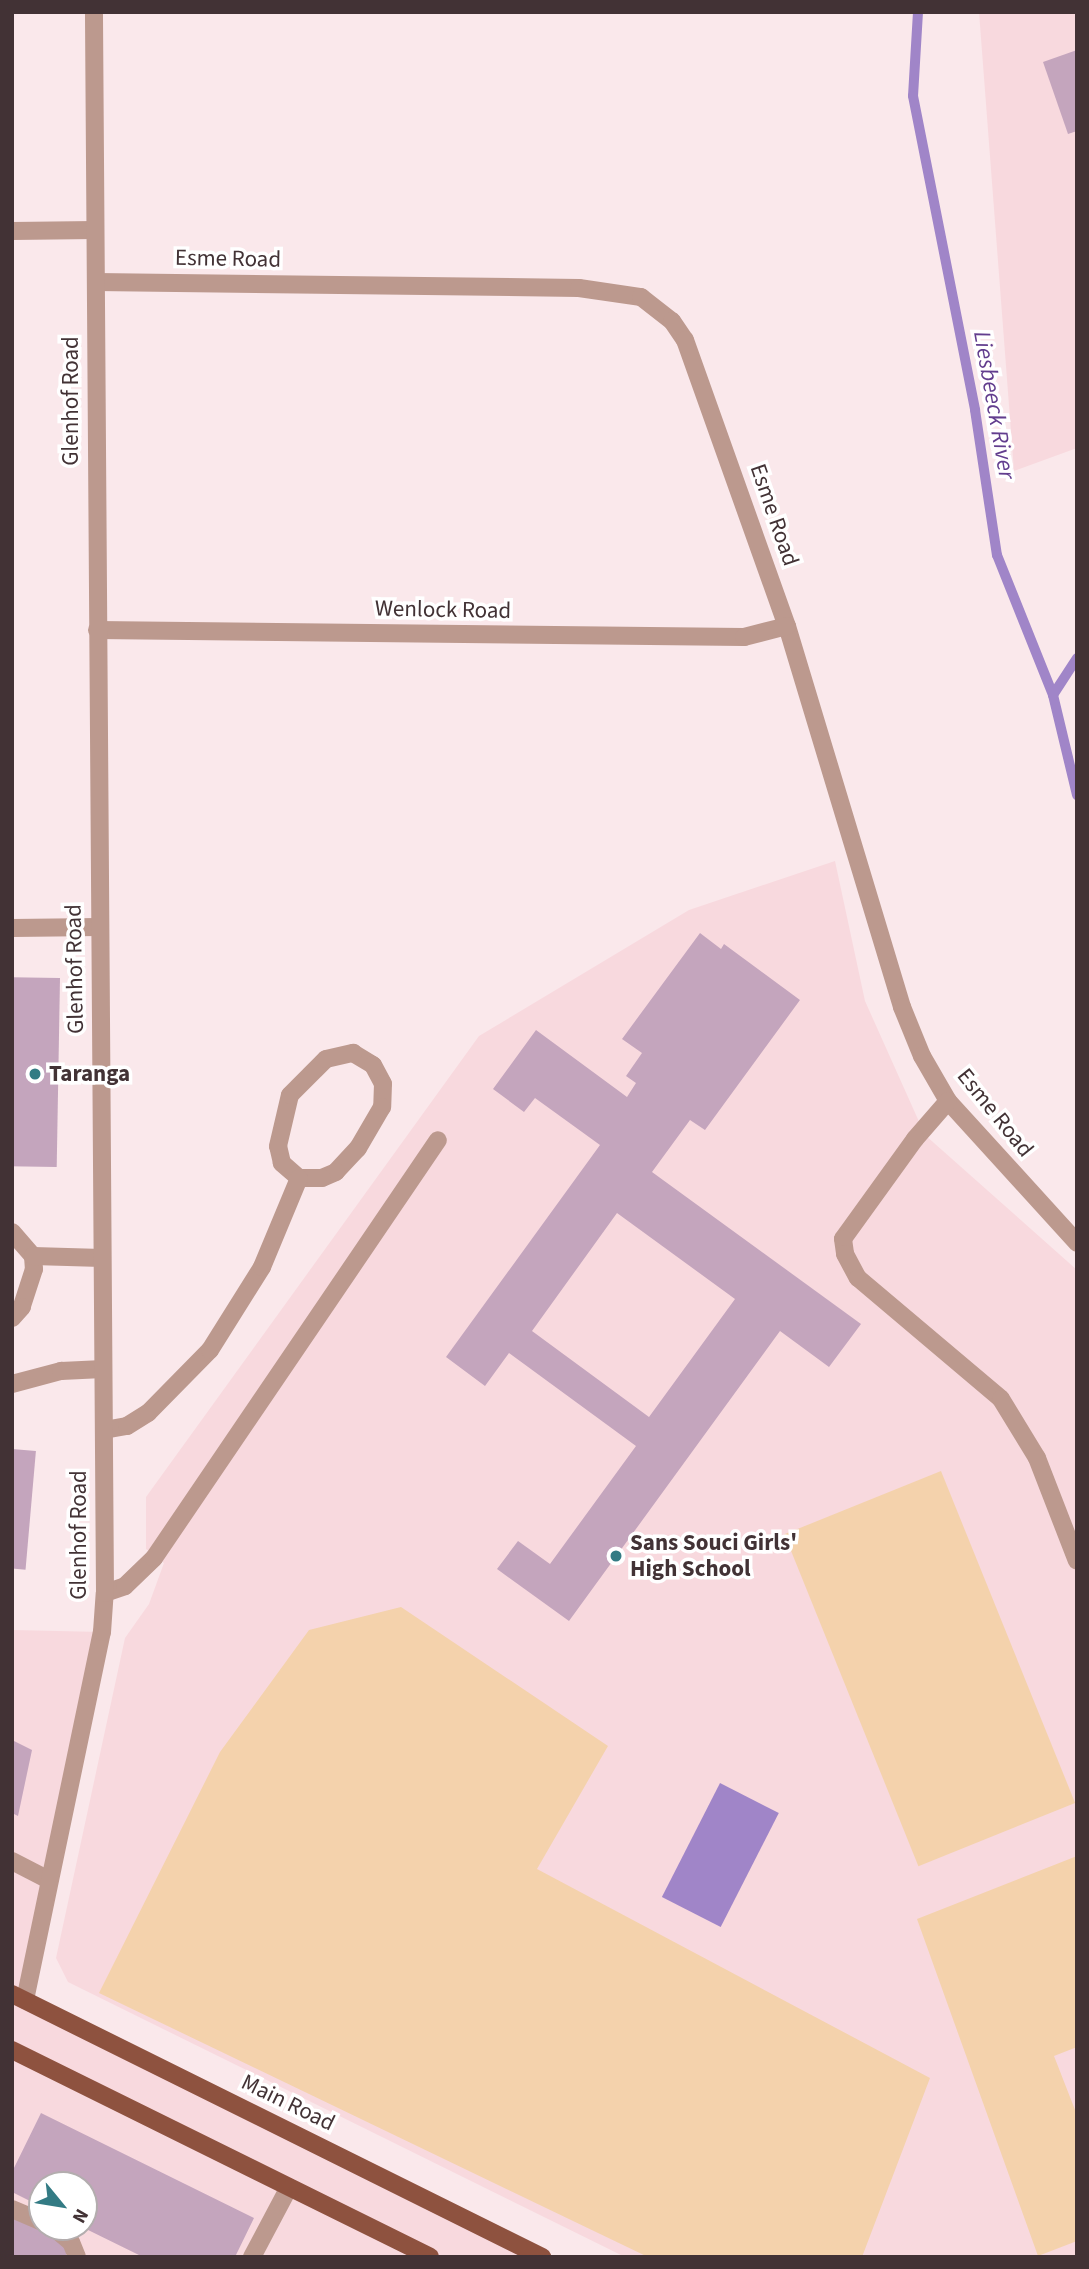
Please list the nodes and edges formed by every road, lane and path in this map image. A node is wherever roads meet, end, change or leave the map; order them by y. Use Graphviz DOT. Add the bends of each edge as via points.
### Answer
graph roads {
  1 [pos="94,12"];
  2 [pos="95,230"];
  3 [pos="12,231"];
  4 [pos="96,282"];
  5 [pos="787,626"];
  6 [pos="97,630"];
  7 [pos="99,927"];
  8 [pos="12,928"];
  9 [pos="948,1101"];
  10 [pos="438,1140"];
  11 [pos="299,1178"];
  12 [pos="12,1232"];
  13 [pos="1077,1243"];
  14 [pos="33,1256"];
  15 [pos="102,1258"];
  16 [pos="12,1318"];
  17 [pos="103,1369"];
  18 [pos="12,1384"];
  19 [pos="104,1430"];
  20 [pos="1077,1561"];
  21 [pos="105,1593"];
  22 [pos="12,1861"];
  23 [pos="49,1880"];
  24 [pos="19,1997"];
  25 [pos="12,2049"];
  26 [pos="289,2187"];
  27 [pos="70,2241"];
  28 [pos="77,2257"];
  29 [pos="252,2257"];
  30 [pos="430,2257"];
  31 [pos="542,2257"];
  1 -- 2 [label="street, Glenhof Road"];
  2 -- 3 [label="street"];
  2 -- 4 [label="street, Glenhof Road"];
  4 -- 5 [label="street, Esme Road" via="579,289 641,297 673,321 685,340"];
  4 -- 6 [label="street, Glenhof Road"];
  5 -- 6 [label="street, Wenlock Road" via="744,638"];
  5 -- 9 [label="street, Esme Road" via="902,1007 922,1056"];
  6 -- 7 [label="street, Glenhof Road"];
  7 -- 8 [label="street"];
  7 -- 15 [label="street, Glenhof Road"];
  9 -- 13 [label="street, Esme Road"];
  9 -- 20 [label="street" via="843,1239 845,1254 858,1278 1001,1399 1037,1458"];
  10 -- 21 [label="street" via="154,1558 125,1586"];
  11 -- 11 [label="street" via="282,1163 278,1146 290,1095 326,1059 353,1053 373,1065 383,1084 382,1107 358,1149 336,1172 322,1178"];
  11 -- 19 [label="street" via="262,1266 210,1350 148,1413 127,1426"];
  12 -- 14 [label="street"];
  14 -- 15 [label="street"];
  14 -- 16 [label="street" via="29,1288"];
  15 -- 17 [label="street, Glenhof Road"];
  17 -- 18 [label="street" via="61,1371"];
  17 -- 19 [label="street, Glenhof Road"];
  19 -- 21 [label="street, Glenhof Road"];
  21 -- 23 [label="street, Glenhof Road" via="102,1632"];
  22 -- 23 [label="street"];
  23 -- 24 [label="street, Glenhof Road"];
  24 -- 31 [label="main road, Main Road"];
  25 -- 26 [label="main road"];
  26 -- 29 [label="street"];
  26 -- 30 [label="main road"];
  27 -- 28 [label="street"];
}
